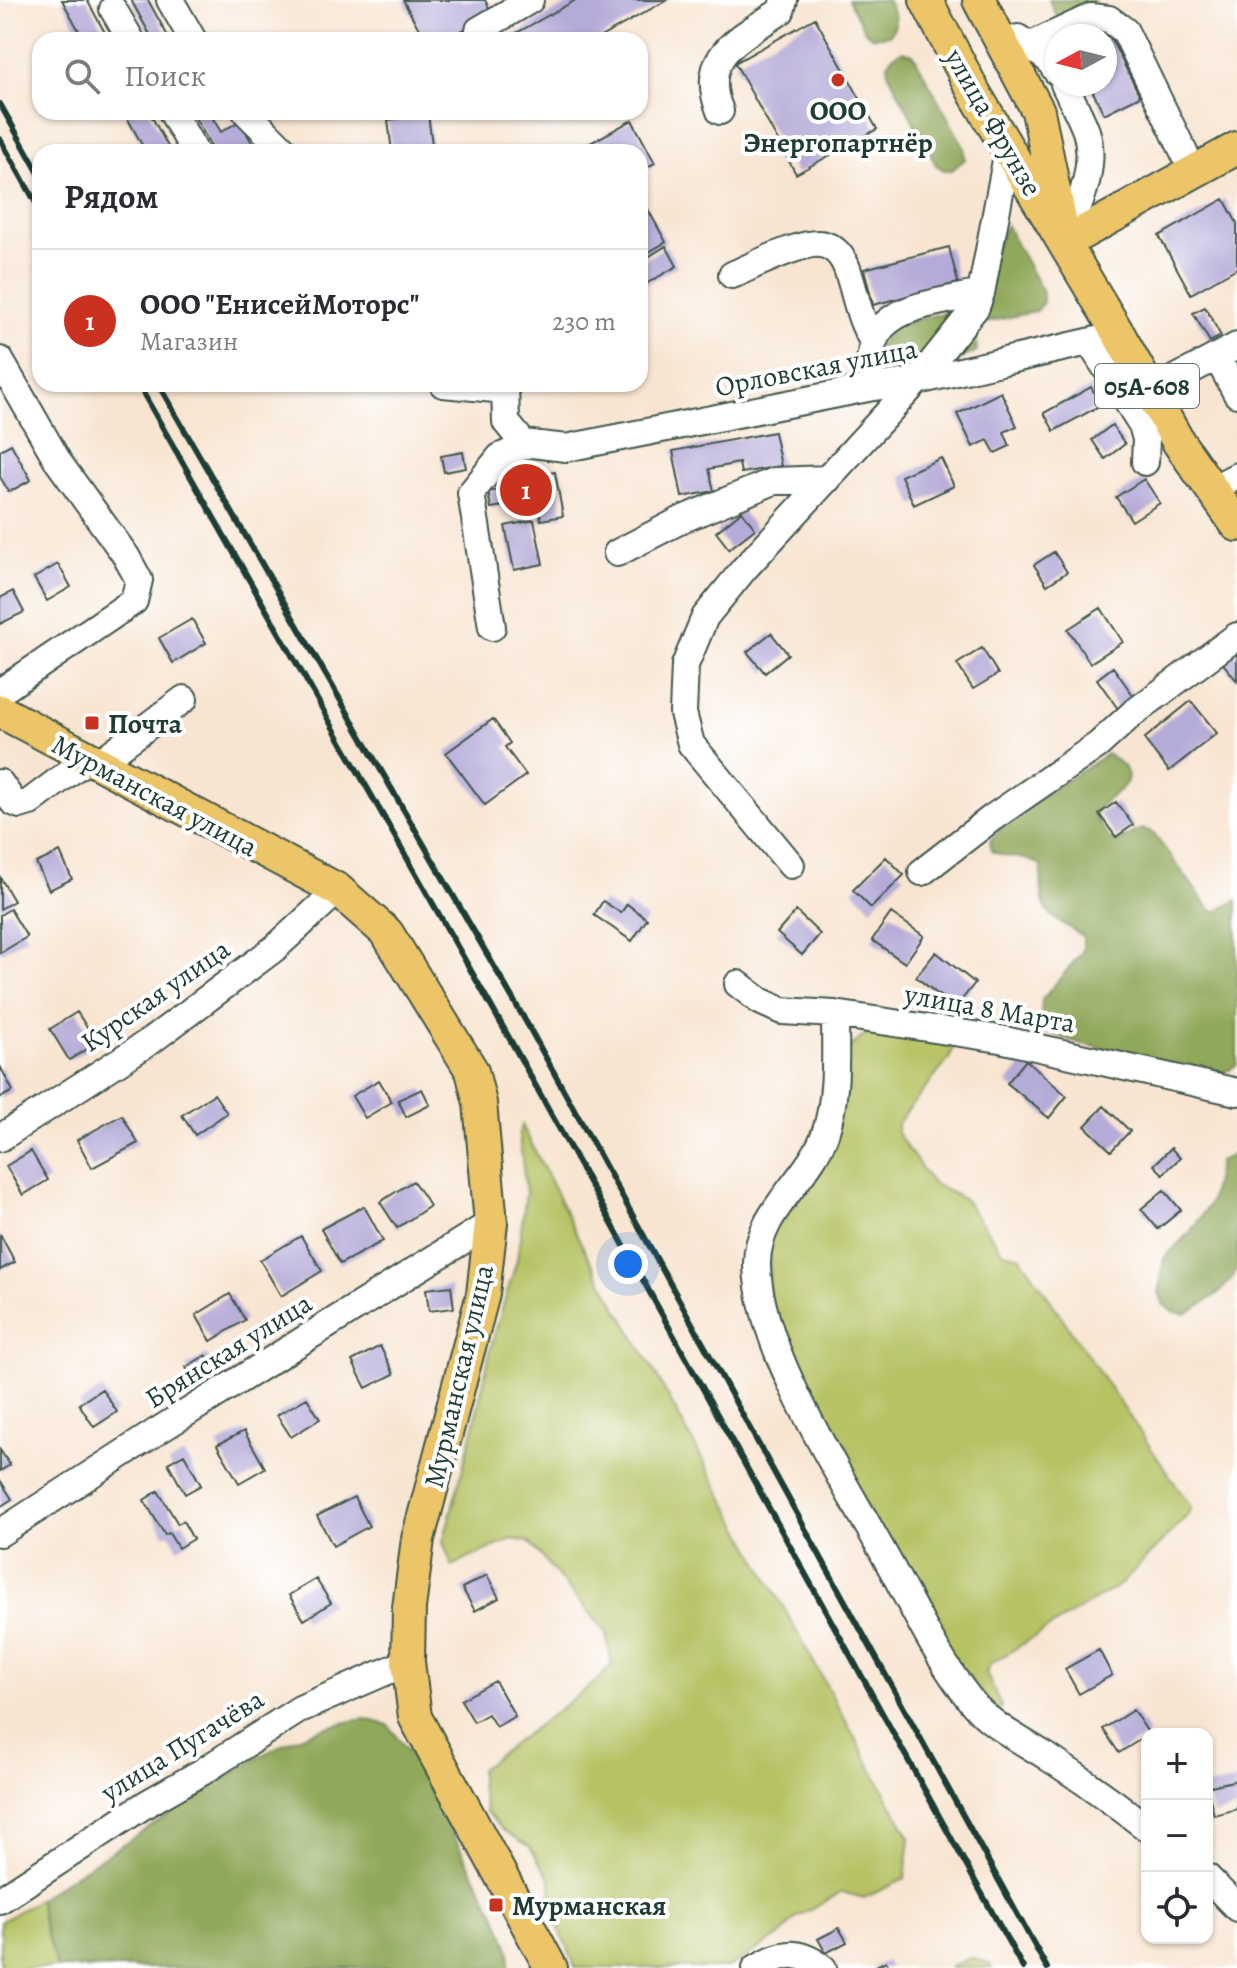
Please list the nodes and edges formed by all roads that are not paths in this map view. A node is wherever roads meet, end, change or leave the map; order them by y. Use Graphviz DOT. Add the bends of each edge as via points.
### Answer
graph roads {
  1 [pos="170,0"];
  2 [pos="530,0"];
  3 [pos="784,0"];
  4 [pos="926,0"];
  5 [pos="113,9"];
  6 [pos="986,14"];
  7 [pos="479,30"];
  8 [pos="126,32"];
  9 [pos="188,32"];
  10 [pos="1029,46"];
  11 [pos="1045,57"];
  12 [pos="1070,96"];
  13 [pos="720,111"];
  14 [pos="177,120"];
  15 [pos="254,120"];
  16 [pos="190,144"];
  17 [pos="278,144"];
  18 [pos="1008,150"];
  19 [pos="1234,156"];
  20 [pos="1193,171"];
  21 [pos="1064,243"];
  22 [pos="732,275"];
  23 [pos="981,293"];
  24 [pos="1104,339"];
  25 [pos="873,341"];
  26 [pos="1227,352"];
  27 [pos="0,360"];
  28 [pos="917,381"];
  29 [pos="873,387"];
  30 [pos="1149,390"];
  31 [pos="505,392"];
  32 [pos="1237,394"];
  33 [pos="523,443"];
  34 [pos="1145,462"];
  35 [pos="828,479"];
  36 [pos="1224,482"];
  37 [pos="1237,525"];
  38 [pos="617,553"];
  39 [pos="492,627"];
  40 [pos="1237,636"];
  41 [pos="0,692"];
  42 [pos="184,699"];
  43 [pos="0,711"];
  44 [pos="92,762"];
  45 [pos="0,783"];
  46 [pos="791,865"];
  47 [pos="922,872"];
  48 [pos="338,890"];
  49 [pos="738,984"];
  50 [pos="835,1014"];
  51 [pos="1237,1092"];
  52 [pos="0,1138"];
  53 [pos="491,1223"];
  54 [pos="0,1533"];
  55 [pos="408,1662"];
  56 [pos="1141,1823"];
  57 [pos="1213,1883"];
  58 [pos="0,1900"];
  59 [pos="1237,1908"];
  60 [pos="551,1968"];
  61 [pos="756,1968"];
  62 [pos="823,1968"];
  1 -- 9 [label="street"];
  2 -- 7 [label="street"];
  3 -- 13 [label="street" via="781,11 731,44 715,64 712,91"];
  4 -- 18 [label="main road, улица Фрунзе / 05А-608"];
  5 -- 8 [label="street"];
  6 -- 10 [label="street"];
  6 -- 21 [label="main road, улица Фрунзе / 05А-608" via="1038,111"];
  10 -- 11 [label="street"];
  10 -- 20 [label="street" via="1091,17 1109,19 1125,31"];
  12 -- 21 [label="street" via="1090,154 1082,196"];
  14 -- 16 [label="street"];
  15 -- 17 [label="street"];
  18 -- 21 [label="main road, улица Фрунзе / 05А-608"];
  18 -- 23 [label="street"];
  19 -- 20 [label="main road"];
  20 -- 21 [label="main road"];
  21 -- 24 [label="main road, улица Фрунзе / 05А-608"];
  22 -- 25 [label="street" via="823,243 841,255"];
  23 -- 25 [label="street" via="907,311 881,326"];
  23 -- 28 [label="street" via="954,338"];
  24 -- 28 [label="street, Орловская улица"];
  24 -- 30 [label="main road, улица Фрунзе / 05А-608"];
  24 -- 34 [label="street" via="1142,425"];
  25 -- 29 [label="street"];
  26 -- 30 [label="street"];
  26 -- 32 [label="street"];
  27 -- 41 [label="street" via="59,463 139,580 134,601"];
  28 -- 29 [label="street, Орловская улица"];
  28 -- 35 [label="street"];
  29 -- 33 [label="street, Орловская улица" via="566,448"];
  30 -- 36 [label="main road, улица Фрунзе / 05А-608" via="1179,443"];
  31 -- 33 [label="street" via="506,422"];
  33 -- 39 [label="street" via="500,457 471,493"];
  35 -- 38 [label="street" via="774,481"];
  35 -- 46 [label="street" via="705,617 685,665 683,713 691,744"];
  36 -- 37 [label="main road, улица Фрунзе / 05А-608"];
  40 -- 47 [label="street"];
  42 -- 44 [label="street"];
  43 -- 44 [label="main road, Мурманская улица"];
  44 -- 45 [label="street" via="20,805"];
  44 -- 48 [label="main road, Мурманская улица"];
  48 -- 52 [label="street, Курская улица" via="275,948 152,1040"];
  48 -- 53 [label="main road, Мурманская улица" via="387,933 472,1071"];
  49 -- 50 [label="street, улица 8 Марта" via="782,1011"];
  50 -- 51 [label="street, улица 8 Марта" via="1000,1039"];
  50 -- 56 [label="street" via="834,1079 825,1133 814,1159 763,1229 757,1264 769,1326 805,1410 972,1703"];
  53 -- 54 [label="street, Брянская улица"];
  53 -- 55 [label="main road, Мурманская улица" via="483,1294 418,1539"];
  55 -- 58 [label="street, улица Пугачёва" via="300,1709"];
  55 -- 60 [label="main road, Мурманская улица" via="415,1717"];
  57 -- 59 [label="street"];
  61 -- 62 [label="street" via="789,1955 806,1956"];
}
